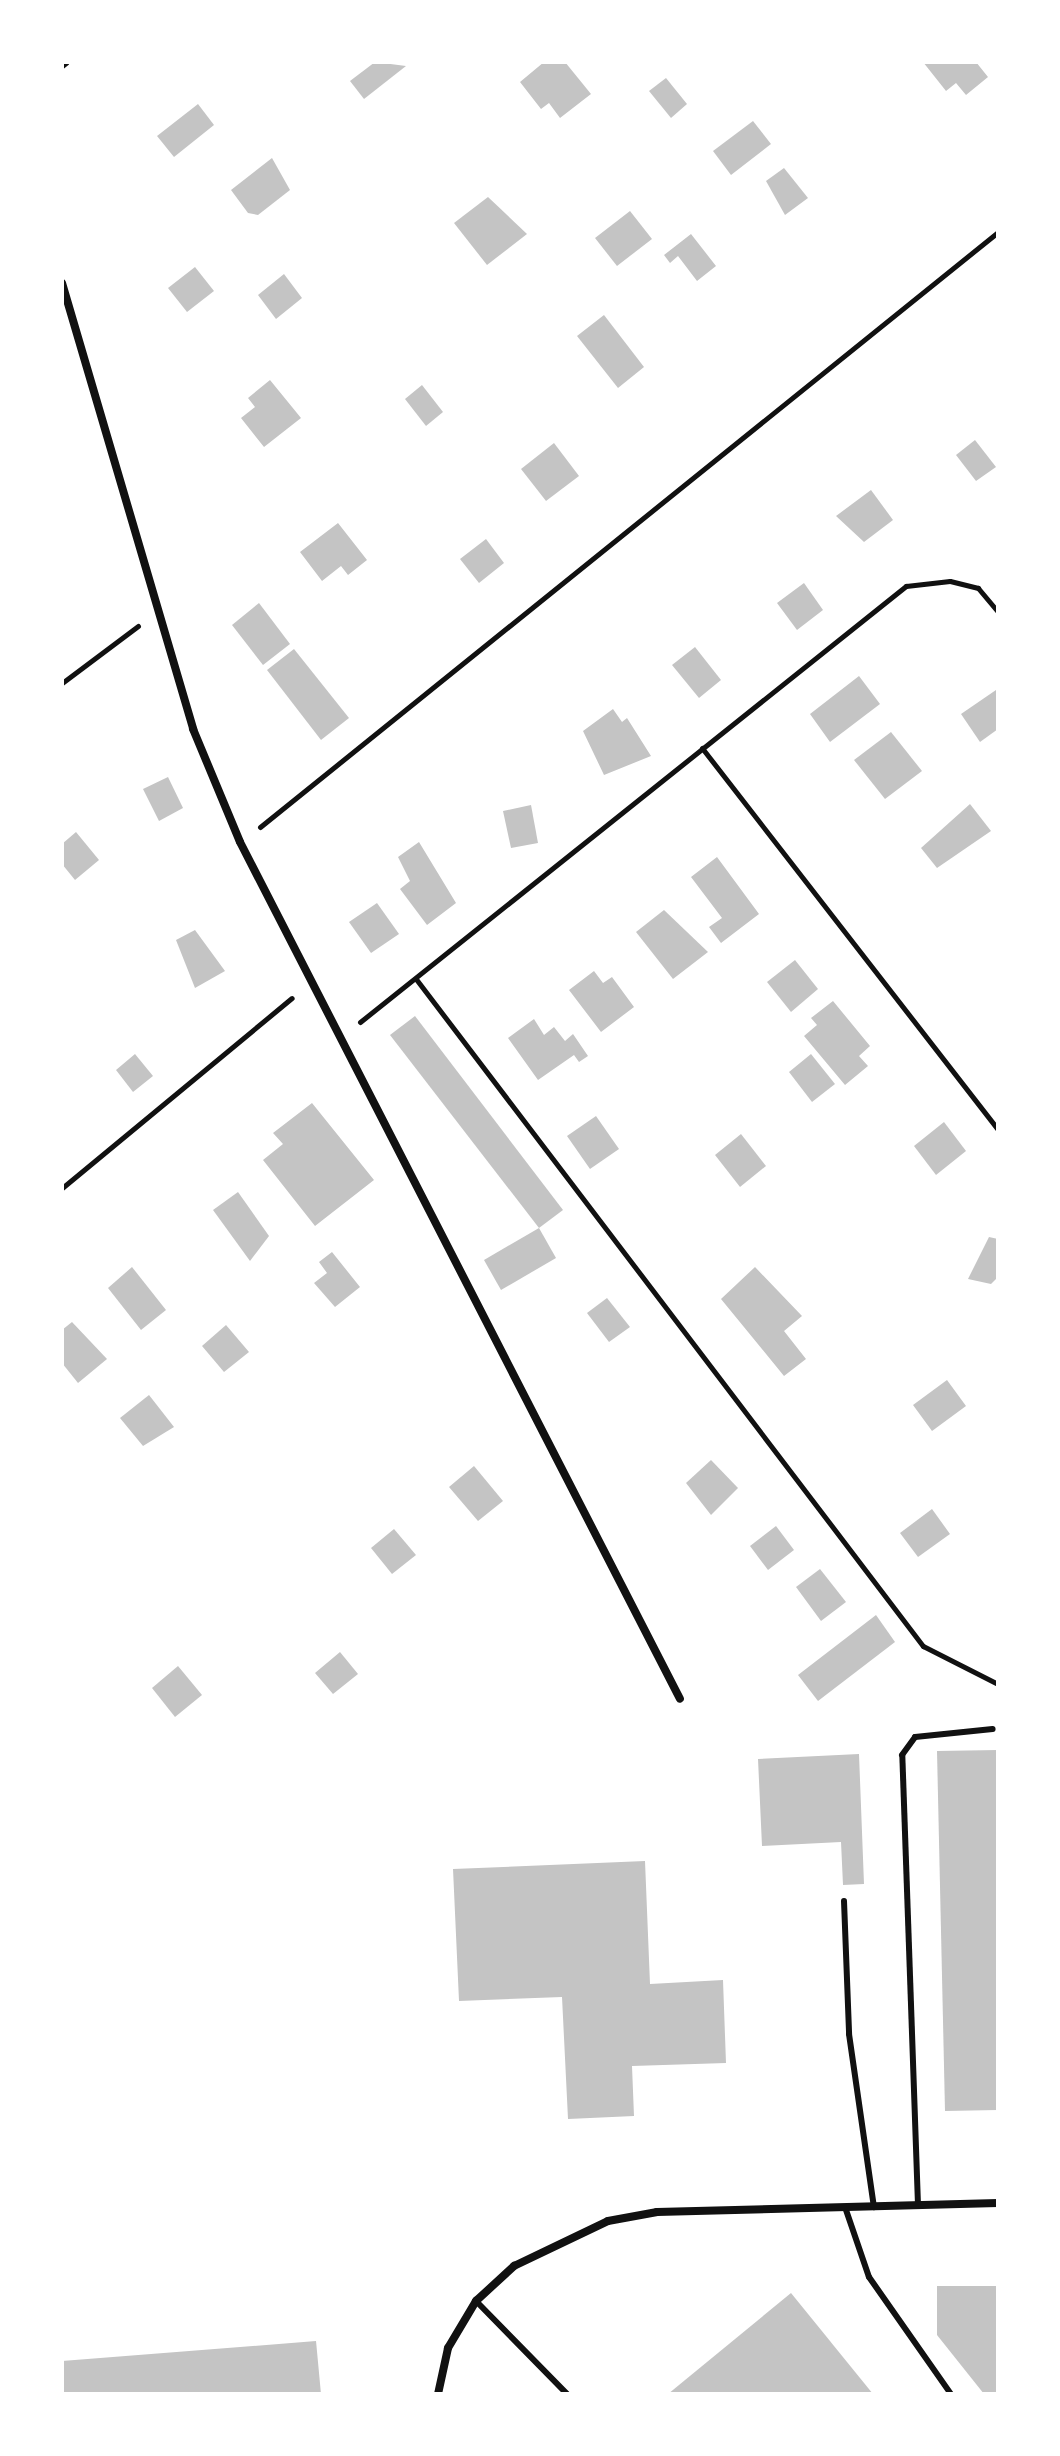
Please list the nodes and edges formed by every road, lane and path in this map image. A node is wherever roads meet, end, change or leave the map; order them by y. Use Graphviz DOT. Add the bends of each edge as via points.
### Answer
graph roads {
  1 [pos="67,62"];
  2 [pos="62,66"];
  3 [pos="998,232"];
  4 [pos="62,283"];
  5 [pos="160,608"];
  6 [pos="998,612"];
  7 [pos="62,683"];
  8 [pos="702,748"];
  9 [pos="240,842"];
  10 [pos="416,979"];
  11 [pos="311,982"];
  12 [pos="339,1039"];
  13 [pos="998,1130"];
  14 [pos="62,1188"];
  15 [pos="998,1684"];
  16 [pos="680,1699"];
  17 [pos="993,1729"];
  18 [pos="844,1901"];
  19 [pos="998,2203"];
  20 [pos="918,2205"];
  21 [pos="845,2207"];
  22 [pos="874,2207"];
  23 [pos="476,2301"];
  24 [pos="438,2394"];
  25 [pos="567,2394"];
  26 [pos="951,2394"];
  1 -- 2 [label="path"];
  3 -- 9 [label="path"];
  4 -- 5 [label="street"];
  5 -- 7 [label="path"];
  5 -- 9 [label="street" via="193,729"];
  6 -- 8 [label="path" via="978,588 950,581 906,586"];
  8 -- 10 [label="path"];
  8 -- 13 [label="path"];
  9 -- 11 [label="street"];
  10 -- 12 [label="path"];
  10 -- 15 [label="path" via="923,1646"];
  11 -- 12 [label="street"];
  11 -- 14 [label="path"];
  12 -- 16 [label="street"];
  17 -- 20 [label="lane" via="915,1737 902,1755"];
  18 -- 22 [label="lane" via="849,2034"];
  19 -- 20 [label="street"];
  20 -- 22 [label="street"];
  21 -- 22 [label="street"];
  21 -- 23 [label="street" via="657,2212 608,2221 514,2266"];
  21 -- 26 [label="lane" via="869,2277"];
  23 -- 24 [label="street" via="448,2348"];
  23 -- 25 [label="lane"];
}
